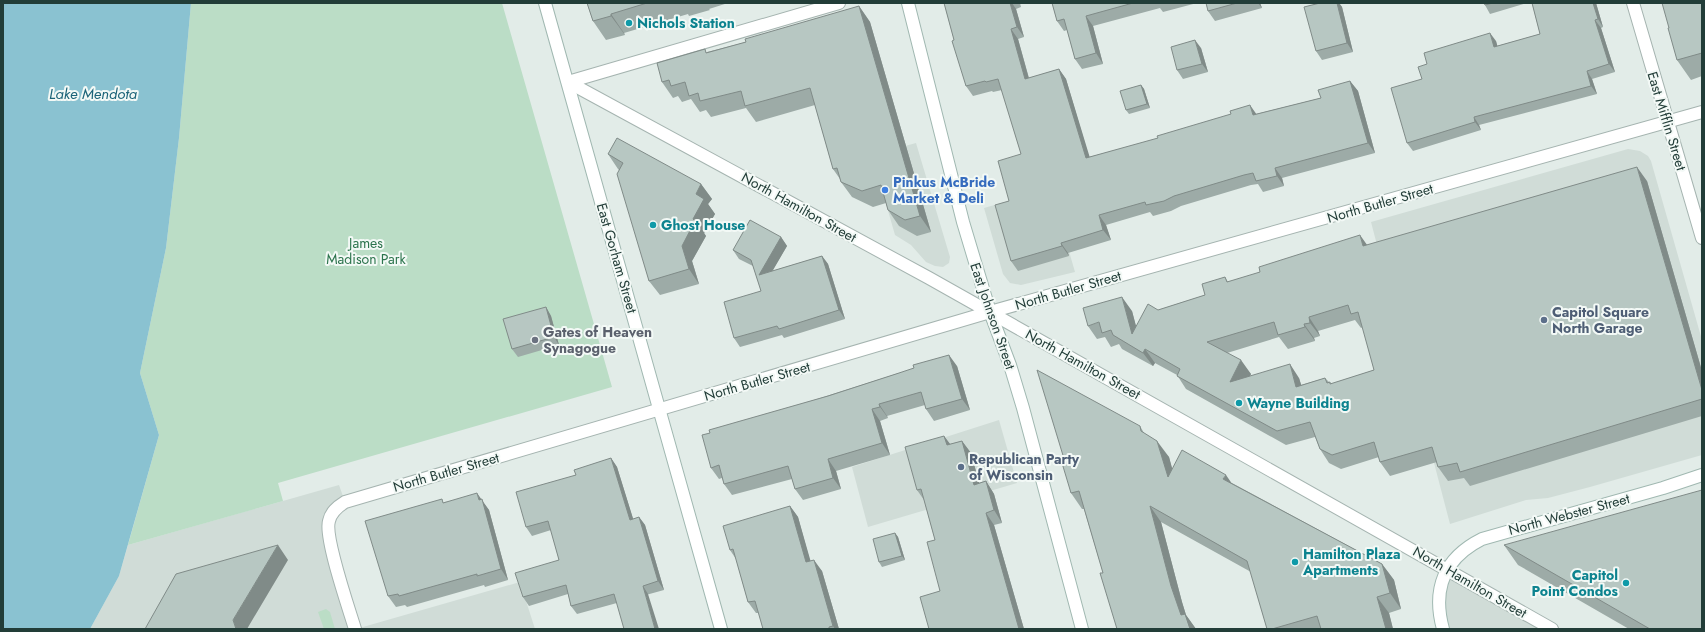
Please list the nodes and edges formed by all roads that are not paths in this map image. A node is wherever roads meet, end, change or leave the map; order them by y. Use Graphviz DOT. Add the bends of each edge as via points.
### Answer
graph roads {
  1 [pos="544,3"];
  2 [pos="839,3"];
  3 [pos="908,3"];
  4 [pos="1633,3"];
  5 [pos="568,82"];
  6 [pos="1702,112"];
  7 [pos="1667,122"];
  8 [pos="1702,238"];
  9 [pos="990,312"];
  10 [pos="660,409"];
  11 [pos="1702,475"];
  12 [pos="1447,569"];
  13 [pos="355,629"];
  14 [pos="721,629"];
  15 [pos="1082,629"];
  16 [pos="1443,629"];
  17 [pos="1552,629"];
  1 -- 5 [label="street, East Gorham Street"];
  2 -- 5 [label="street"];
  3 -- 9 [label="street, East Johnson Street" via="963,222"];
  4 -- 7 [label="street, East Mifflin Street"];
  5 -- 9 [label="street, North Hamilton Street"];
  5 -- 10 [label="street, East Gorham Street"];
  6 -- 7 [label="street, North Butler Street"];
  7 -- 8 [label="street, East Mifflin Street"];
  7 -- 9 [label="street, North Butler Street"];
  9 -- 10 [label="street, North Butler Street"];
  9 -- 12 [label="street, North Hamilton Street"];
  9 -- 15 [label="street, East Johnson Street" via="1023,408"];
  10 -- 13 [label="street, North Butler Street" via="345,502 337,507 328,522 329,539"];
  10 -- 14 [label="street, East Gorham Street"];
  11 -- 12 [label="street, North Webster Street" via="1482,538 1467,546"];
  12 -- 16 [label="street, North Webster Street" via="1439,586 1438,601"];
  12 -- 17 [label="street, North Hamilton Street"];
}
